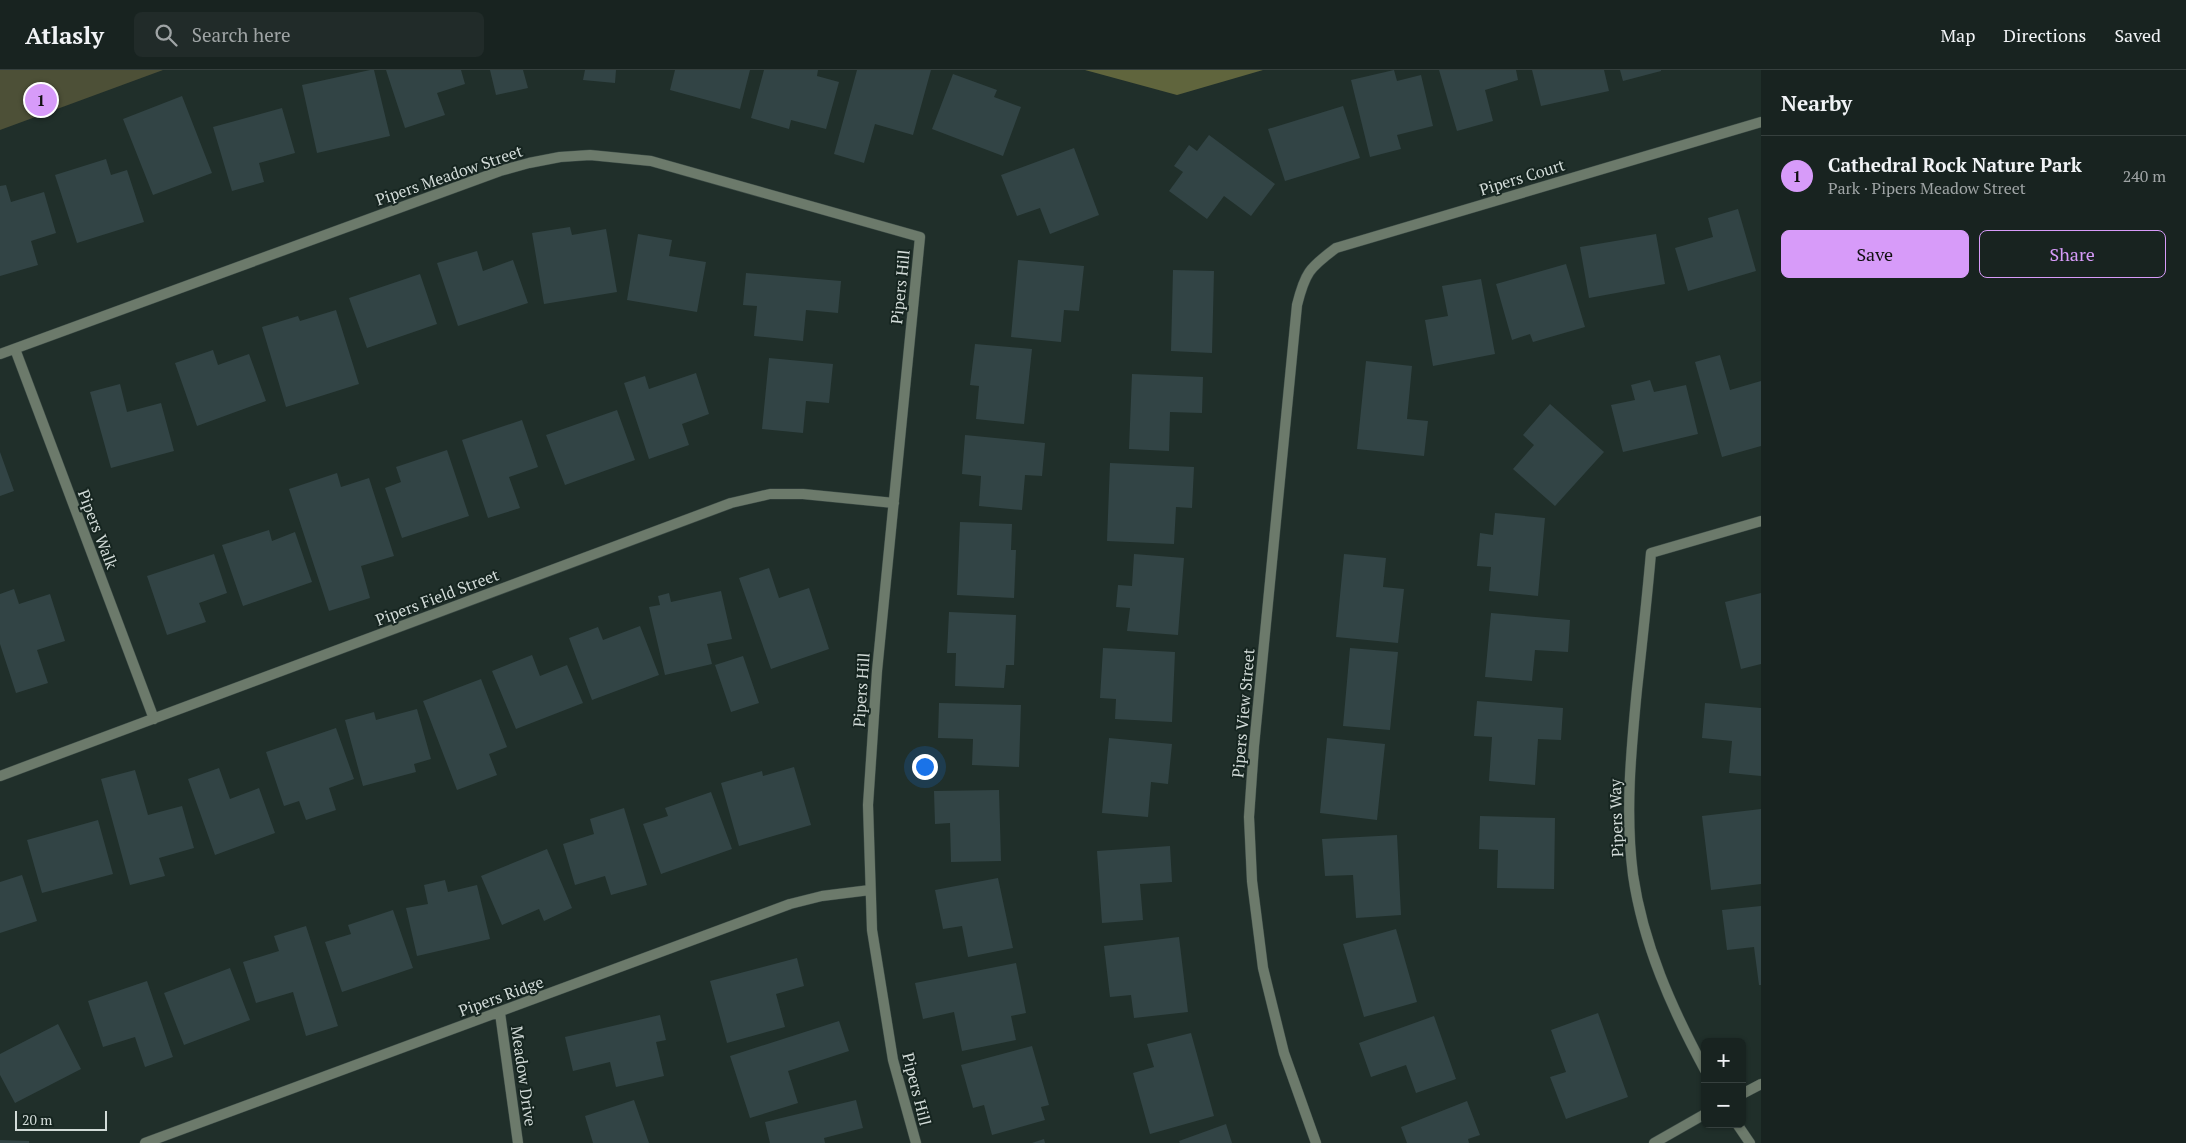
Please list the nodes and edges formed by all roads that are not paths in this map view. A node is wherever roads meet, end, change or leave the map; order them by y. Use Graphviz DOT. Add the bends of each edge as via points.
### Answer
graph roads {
  1 [pos="1761,122"];
  2 [pos="920,237"];
  3 [pos="1304,280"];
  4 [pos="14,349"];
  5 [pos="0,354"];
  6 [pos="894,503"];
  7 [pos="1761,521"];
  8 [pos="154,719"];
  9 [pos="0,776"];
  10 [pos="870,890"];
  11 [pos="500,1013"];
  12 [pos="1701,1063"];
  13 [pos="1761,1084"];
  14 [pos="1746,1092"];
  15 [pos="1701,1116"];
  16 [pos="1740,1128"];
  17 [pos="145,1143"];
  18 [pos="518,1143"];
  19 [pos="916,1143"];
  20 [pos="1316,1143"];
  21 [pos="1654,1143"];
  22 [pos="1750,1143"];
  1 -- 3 [label="street, Pipers Court" via="1336,248 1315,264"];
  2 -- 4 [label="street, Pipers Meadow Street" via="651,161 590,156 560,158 500,171"];
  2 -- 6 [label="street, Pipers Hill"];
  3 -- 20 [label="street, Pipers View Street" via="1295,325 1249,817 1252,881 1263,968 1284,1053"];
  4 -- 5 [label="street, Pipers Meadow Street"];
  4 -- 8 [label="street, Pipers Walk"];
  6 -- 8 [label="street, Pipers Field Street" via="770,494 731,503"];
  6 -- 10 [label="street, Pipers Hill" via="877,671 868,805"];
  7 -- 12 [label="street, Pipers Way" via="1651,553 1629,764 1633,876 1648,943 1661,979"];
  8 -- 9 [label="street, Pipers Field Street"];
  10 -- 11 [label="street, Pipers Ridge" via="790,904"];
  10 -- 19 [label="street, Pipers Hill" via="872,930 893,1060"];
  11 -- 17 [label="street, Pipers Ridge"];
  11 -- 18 [label="street, Meadow Drive"];
  13 -- 14 [label="street"];
  15 -- 21 [label="street"];
  16 -- 22 [label="street"];
}
